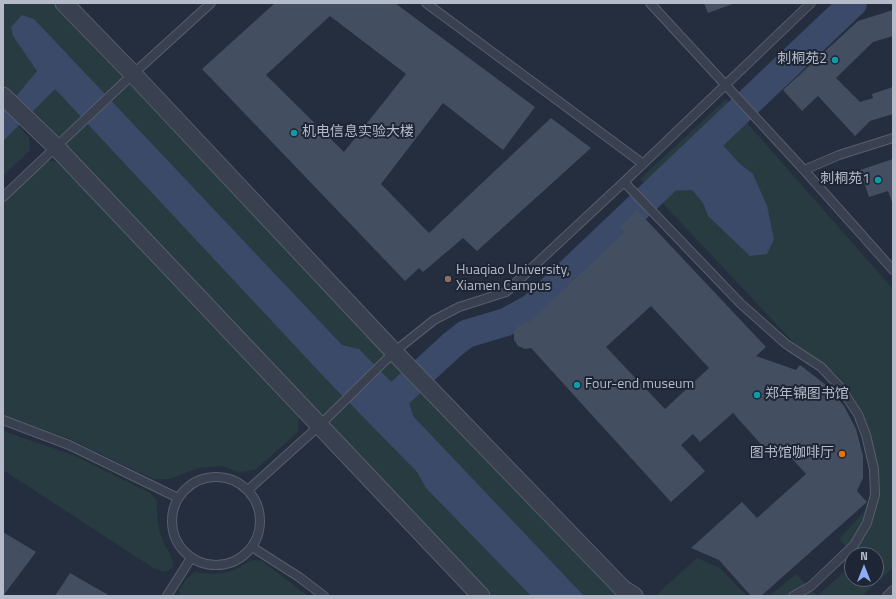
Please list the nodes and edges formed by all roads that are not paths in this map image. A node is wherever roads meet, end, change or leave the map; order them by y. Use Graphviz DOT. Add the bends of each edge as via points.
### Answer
graph roads {
  1 [pos="64,3"];
  2 [pos="211,3"];
  3 [pos="426,3"];
  4 [pos="650,3"];
  5 [pos="811,3"];
  6 [pos="133,74"];
  7 [pos="726,84"];
  8 [pos="3,96"];
  9 [pos="893,138"];
  10 [pos="56,147"];
  11 [pos="642,163"];
  12 [pos="804,170"];
  13 [pos="624,182"];
  14 [pos="3,197"];
  15 [pos="893,270"];
  16 [pos="394,352"];
  17 [pos="3,420"];
  18 [pos="320,425"];
  19 [pos="248,490"];
  20 [pos="178,498"];
  21 [pos="252,547"];
  22 [pos="190,558"];
  23 [pos="893,590"];
  24 [pos="624,594"];
  25 [pos="167,596"];
  26 [pos="324,596"];
  27 [pos="481,596"];
  28 [pos="793,596"];
  29 [pos="887,596"];
  1 -- 6 [label="street"];
  2 -- 6 [label="lane"];
  3 -- 11 [label="lane"];
  4 -- 7 [label="lane"];
  5 -- 7 [label="lane"];
  6 -- 10 [label="lane"];
  6 -- 16 [label="street"];
  7 -- 11 [label="lane"];
  7 -- 12 [label="lane"];
  8 -- 10 [label="street"];
  9 -- 12 [label="lane" via="839,155"];
  10 -- 14 [label="lane"];
  10 -- 18 [label="street"];
  11 -- 13 [label="lane"];
  12 -- 15 [label="lane"];
  13 -- 16 [label="lane" via="506,292 459,307 434,320"];
  13 -- 28 [label="lane" via="741,304 786,344 821,367 840,386 858,414 874,469 875,495 867,523 854,545 811,586"];
  16 -- 18 [label="lane"];
  16 -- 24 [label="street"];
  17 -- 20 [label="lane" via="69,445"];
  18 -- 19 [label="lane"];
  18 -- 27 [label="street"];
  19 -- 20 [label="lane" via="237,482 211,477 193,484"];
  19 -- 21 [label="lane" via="256,503 260,517 259,533"];
  20 -- 22 [label="lane" via="173,510 174,537"];
  21 -- 22 [label="lane" via="243,556 217,566 203,564"];
  21 -- 26 [label="lane"];
  22 -- 25 [label="lane"];
  23 -- 29 [label="lane"];
}
